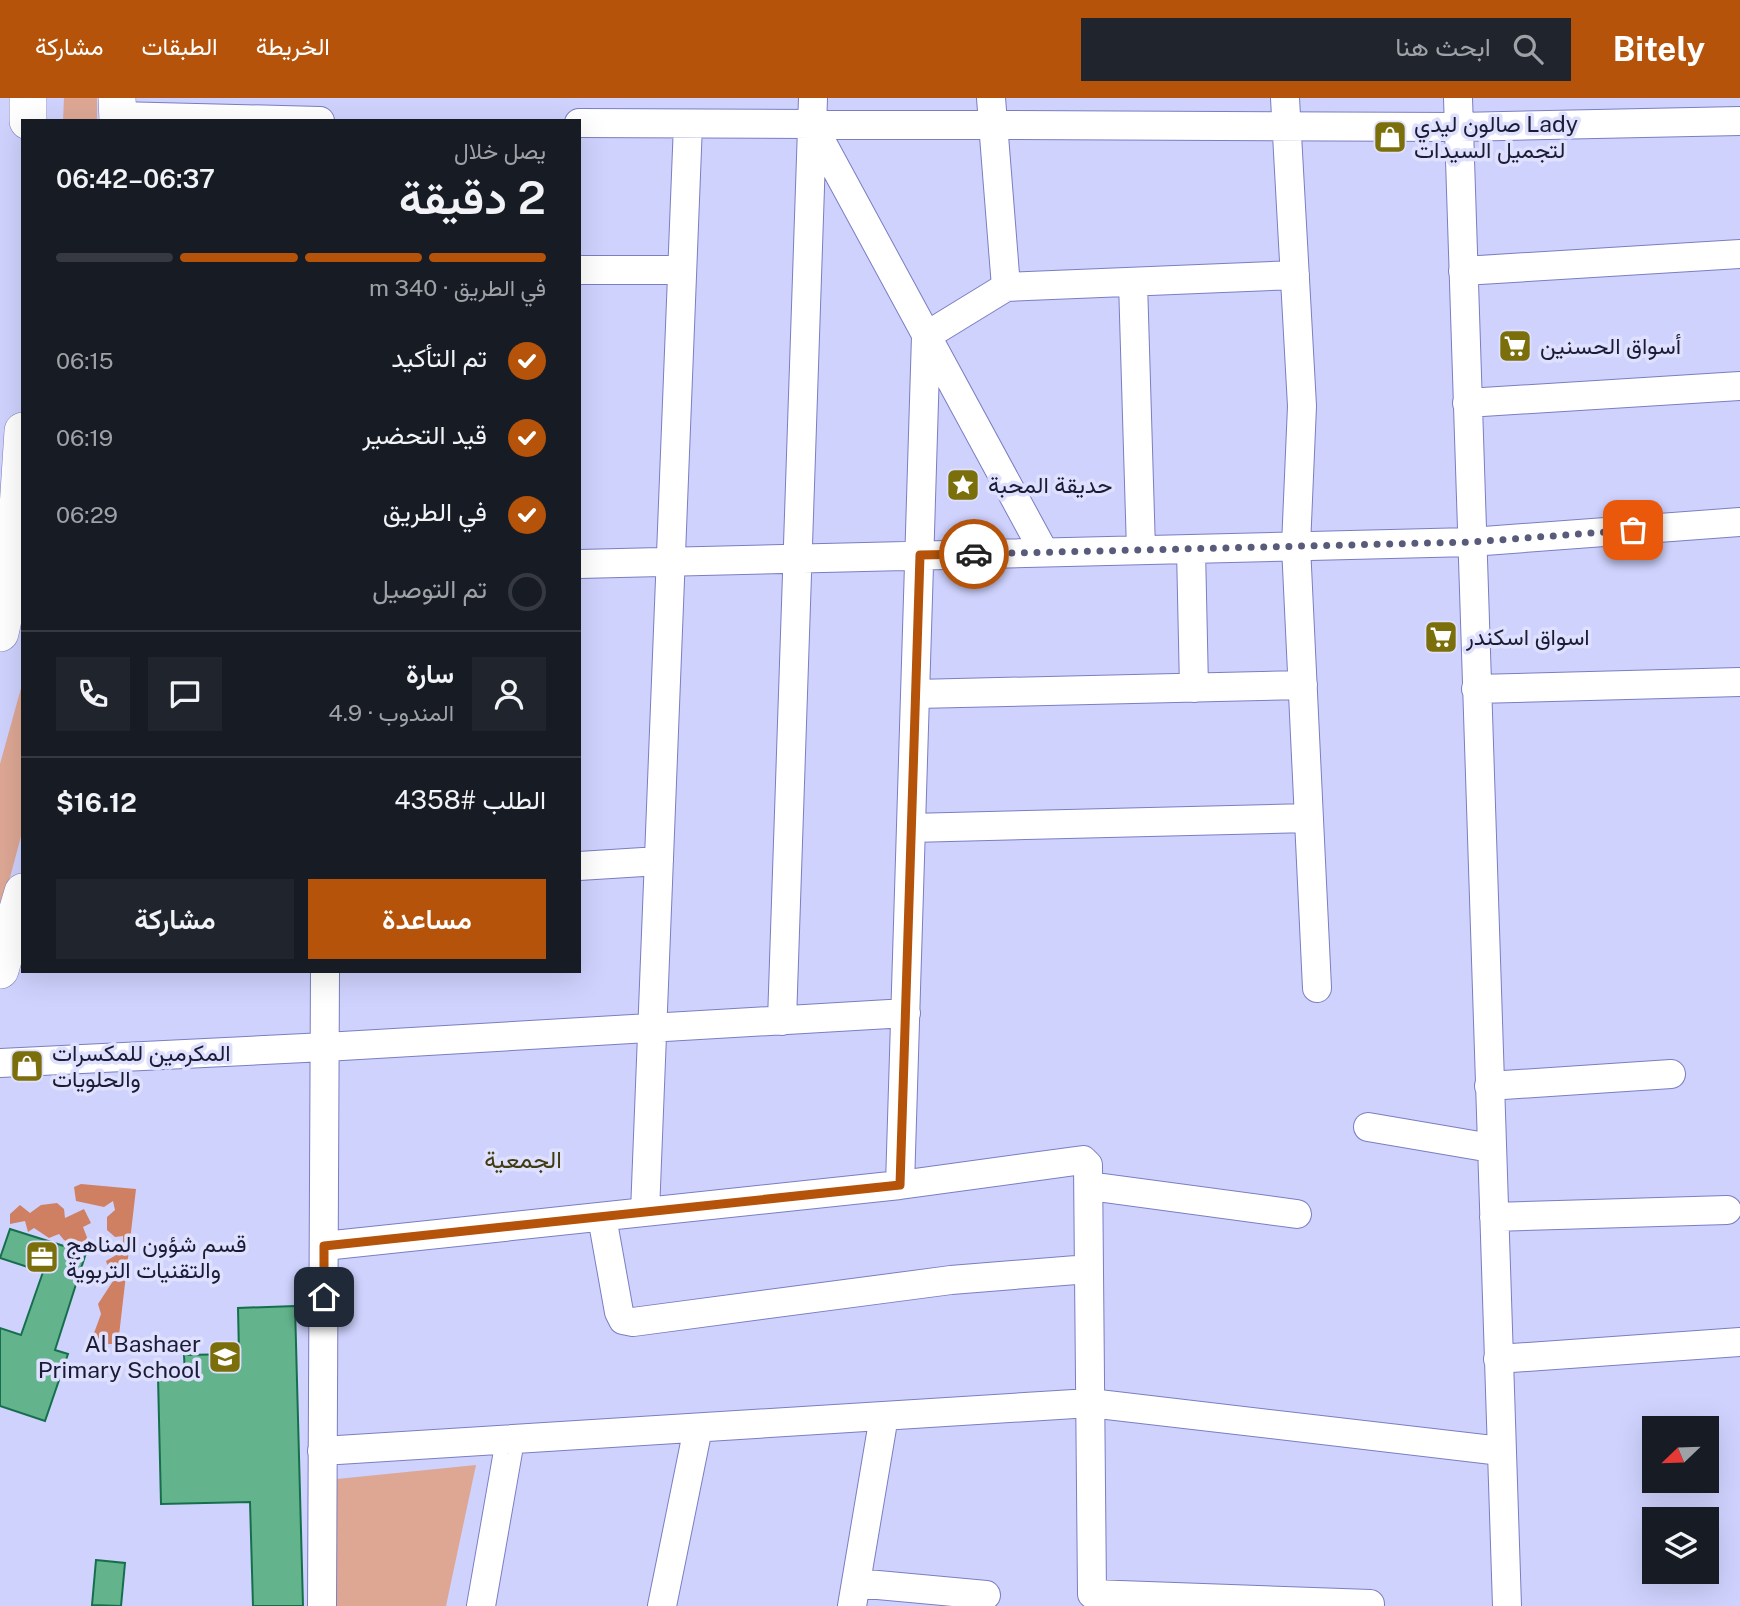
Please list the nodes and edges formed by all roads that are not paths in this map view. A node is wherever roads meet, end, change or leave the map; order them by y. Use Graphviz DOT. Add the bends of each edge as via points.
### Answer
graph roads {
  1 [pos="331,98"];
  2 [pos="1285,98"];
  3 [pos="1458,98"];
  4 [pos="117,112"];
  5 [pos="813,112"];
  6 [pos="992,112"];
  7 [pos="275,119"];
  8 [pos="331,119"];
  9 [pos="1740,121"];
  10 [pos="581,123"];
  11 [pos="688,124"];
  12 [pos="1287,126"];
  13 [pos="1459,127"];
  14 [pos="1740,254"];
  15 [pos="581,270"];
  16 [pos="682,270"];
  17 [pos="1462,271"];
  18 [pos="1295,275"];
  19 [pos="1133,282"];
  20 [pos="1006,287"];
  21 [pos="926,335"];
  22 [pos="1740,386"];
  23 [pos="1467,403"];
  24 [pos="21,462"];
  25 [pos="1740,522"];
  26 [pos="1471,542"];
  27 [pos="1296,546"];
  28 [pos="1191,549"];
  29 [pos="1141,550"];
  30 [pos="1044,552"];
  31 [pos="920,555"];
  32 [pos="797,558"];
  33 [pos="671,561"];
  34 [pos="581,564"];
  35 [pos="0,633"];
  36 [pos="1740,682"];
  37 [pos="1303,685"];
  38 [pos="1194,688"];
  39 [pos="1476,689"];
  40 [pos="916,694"];
  41 [pos="1309,818"];
  42 [pos="911,828"];
  43 [pos="659,861"];
  44 [pos="581,866"];
  45 [pos="21,899"];
  46 [pos="0,970"];
  47 [pos="326,973"];
  48 [pos="1317,988"];
  49 [pos="906,1013"];
  50 [pos="782,1021"];
  51 [pos="653,1028"];
  52 [pos="325,1047"];
  53 [pos="0,1063"];
  54 [pos="1671,1074"];
  55 [pos="1489,1086"];
  56 [pos="1368,1127"];
  57 [pos="1492,1148"];
  58 [pos="900,1185"];
  59 [pos="1088,1186"];
  60 [pos="1727,1209"];
  61 [pos="645,1212"];
  62 [pos="1297,1214"];
  63 [pos="602,1217"];
  64 [pos="1494,1217"];
  65 [pos="324,1246"];
  66 [pos="1089,1269"];
  67 [pos="1740,1342"];
  68 [pos="1498,1359"];
  69 [pos="1090,1403"];
  70 [pos="884,1416"];
  71 [pos="698,1428"];
  72 [pos="510,1440"];
  73 [pos="322,1451"];
  74 [pos="1501,1451"];
  75 [pos="854,1594"];
  76 [pos="986,1595"];
  77 [pos="1370,1604"];
  78 [pos="322,1606"];
  79 [pos="481,1606"];
  80 [pos="662,1606"];
  81 [pos="1507,1606"];
  1 -- 8 [label="street"];
  2 -- 12 [label="street"];
  3 -- 13 [label="street"];
  4 -- 7 [label="street"];
  5 -- 6 [label="street"];
  5 -- 11 [label="street"];
  5 -- 21 [label="street"];
  5 -- 32 [label="street"];
  6 -- 12 [label="street"];
  6 -- 20 [label="street"];
  9 -- 13 [label="street"];
  10 -- 11 [label="street"];
  11 -- 16 [label="street"];
  12 -- 13 [label="street"];
  12 -- 18 [label="street"];
  13 -- 17 [label="street"];
  14 -- 17 [label="street"];
  15 -- 16 [label="street"];
  16 -- 33 [label="street"];
  17 -- 23 [label="street"];
  18 -- 19 [label="street"];
  18 -- 27 [label="street" via="1302,406"];
  19 -- 20 [label="street"];
  19 -- 29 [label="street"];
  20 -- 21 [label="street"];
  21 -- 30 [label="street"];
  21 -- 31 [label="street"];
  22 -- 23 [label="street"];
  23 -- 26 [label="street"];
  24 -- 35 [label="main road" via="14,570"];
  25 -- 26 [label="street"];
  26 -- 27 [label="street"];
  26 -- 39 [label="street"];
  27 -- 28 [label="street"];
  27 -- 37 [label="street"];
  28 -- 29 [label="street"];
  28 -- 38 [label="street"];
  29 -- 30 [label="street"];
  30 -- 31 [label="street"];
  31 -- 32 [label="street"];
  31 -- 40 [label="street"];
  32 -- 33 [label="street"];
  32 -- 50 [label="street"];
  33 -- 34 [label="street"];
  33 -- 43 [label="street"];
  36 -- 39 [label="street"];
  37 -- 38 [label="street"];
  37 -- 41 [label="street"];
  38 -- 40 [label="street"];
  39 -- 55 [label="street"];
  40 -- 42 [label="street"];
  41 -- 42 [label="street"];
  41 -- 48 [label="street"];
  42 -- 49 [label="street"];
  43 -- 44 [label="street"];
  43 -- 51 [label="street"];
  45 -- 46 [label="main road"];
  47 -- 52 [label="street"];
  49 -- 50 [label="street"];
  49 -- 58 [label="street"];
  50 -- 51 [label="street"];
  51 -- 52 [label="street"];
  51 -- 61 [label="street"];
  52 -- 53 [label="street"];
  52 -- 65 [label="street"];
  54 -- 55 [label="street"];
  55 -- 57 [label="street"];
  56 -- 57 [label="street"];
  57 -- 64 [label="street"];
  58 -- 59 [label="street" via="1083,1160 1088,1165"];
  58 -- 61 [label="street"];
  59 -- 62 [label="street"];
  59 -- 66 [label="street"];
  60 -- 64 [label="street"];
  61 -- 63 [label="street"];
  63 -- 65 [label="street"];
  63 -- 66 [label="street" via="619,1312 623,1320 633,1322 951,1280"];
  64 -- 68 [label="street"];
  65 -- 73 [label="street"];
  66 -- 69 [label="street"];
  67 -- 68 [label="street"];
  68 -- 74 [label="street"];
  69 -- 70 [label="street"];
  69 -- 74 [label="street"];
  69 -- 77 [label="street" via="1092,1594"];
  70 -- 71 [label="street"];
  70 -- 75 [label="street"];
  71 -- 72 [label="street"];
  71 -- 80 [label="street"];
  72 -- 73 [label="street"];
  72 -- 79 [label="street"];
  73 -- 78 [label="street"];
  74 -- 81 [label="street"];
  75 -- 76 [label="street"];
}
